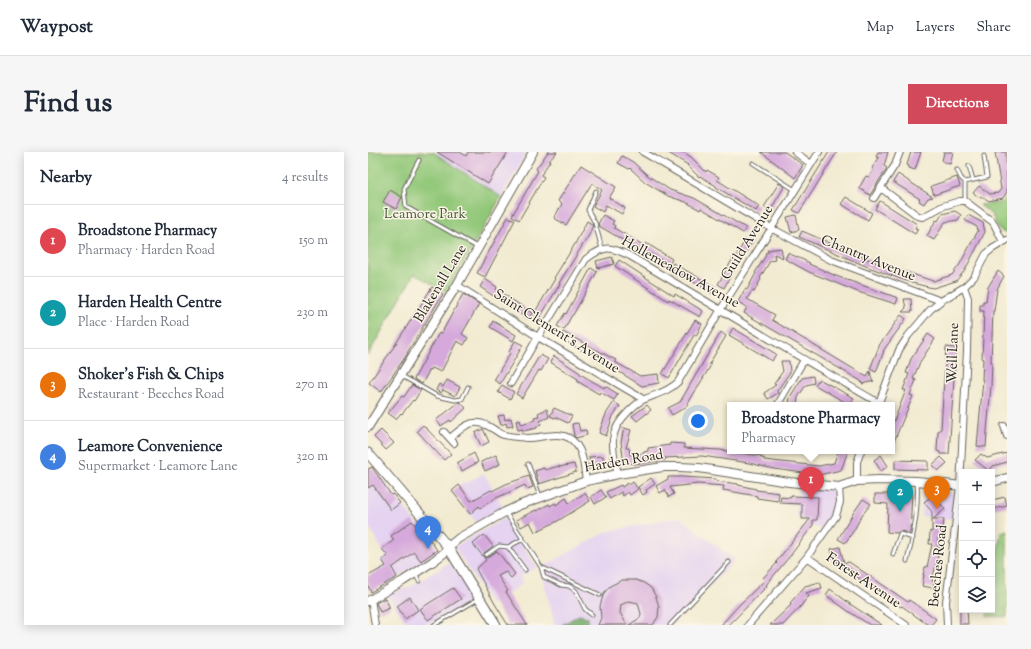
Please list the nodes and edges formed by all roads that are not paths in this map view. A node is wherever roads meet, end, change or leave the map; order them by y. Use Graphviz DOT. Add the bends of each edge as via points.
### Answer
graph roads {
  1 [pos="532,152"];
  2 [pos="643,152"];
  3 [pos="795,152"];
  4 [pos="819,152"];
  5 [pos="900,152"];
  6 [pos="984,156"];
  7 [pos="419,160"];
  8 [pos="753,163"];
  9 [pos="811,164"];
  10 [pos="968,166"];
  11 [pos="957,170"];
  12 [pos="973,180"];
  13 [pos="965,182"];
  14 [pos="881,188"];
  15 [pos="795,190"];
  16 [pos="596,191"];
  17 [pos="874,198"];
  18 [pos="965,201"];
  19 [pos="771,228"];
  20 [pos="1005,241"];
  21 [pos="478,248"];
  22 [pos="602,249"];
  23 [pos="457,285"];
  24 [pos="964,287"];
  25 [pos="941,301"];
  26 [pos="721,309"];
  27 [pos="538,337"];
  28 [pos="804,360"];
  29 [pos="400,375"];
  30 [pos="512,383"];
  31 [pos="468,387"];
  32 [pos="643,400"];
  33 [pos="779,402"];
  34 [pos="876,402"];
  35 [pos="880,402"];
  36 [pos="1004,426"];
  37 [pos="368,427"];
  38 [pos="444,432"];
  39 [pos="1007,436"];
  40 [pos="368,453"];
  41 [pos="860,454"];
  42 [pos="528,464"];
  43 [pos="962,469"];
  44 [pos="618,474"];
  45 [pos="1007,478"];
  46 [pos="586,481"];
  47 [pos="857,481"];
  48 [pos="917,481"];
  49 [pos="995,481"];
  50 [pos="959,486"];
  51 [pos="839,487"];
  52 [pos="540,498"];
  53 [pos="959,501"];
  54 [pos="505,512"];
  55 [pos="913,538"];
  56 [pos="523,539"];
  57 [pos="448,547"];
  58 [pos="508,547"];
  59 [pos="893,554"];
  60 [pos="486,555"];
  61 [pos="807,557"];
  62 [pos="729,562"];
  63 [pos="907,562"];
  64 [pos="542,567"];
  65 [pos="524,570"];
  66 [pos="600,595"];
  67 [pos="479,598"];
  68 [pos="370,600"];
  69 [pos="592,615"];
  70 [pos="375,625"];
  71 [pos="434,625"];
  72 [pos="496,625"];
  73 [pos="670,625"];
  74 [pos="748,625"];
  75 [pos="906,625"];
  76 [pos="947,625"];
  1 -- 21 [label="street, Blakenall Lane"];
  2 -- 19 [label="street, Chantry Avenue"];
  3 -- 9 [label="street"];
  4 -- 9 [label="street, Guild Avenue"];
  5 -- 14 [label="street"];
  6 -- 12 [label="lane" via="987,177"];
  7 -- 21 [label="lane" via="404,189 406,207"];
  8 -- 15 [label="lane"];
  9 -- 15 [label="street, Guild Avenue"];
  10 -- 12 [label="lane"];
  11 -- 13 [label="lane"];
  12 -- 13 [label="lane"];
  13 -- 18 [label="lane"];
  14 -- 17 [label="street"];
  14 -- 18 [label="street" via="918,216 924,217 943,206"];
  15 -- 19 [label="street, Guild Avenue"];
  16 -- 22 [label="lane" via="588,210 595,223"];
  18 -- 20 [label="street" via="994,222"];
  19 -- 25 [label="street, Chantry Avenue" via="831,260"];
  19 -- 26 [label="street, Guild Avenue"];
  20 -- 24 [label="street" via="986,254 974,277"];
  21 -- 23 [label="street, Blakenall Lane"];
  22 -- 26 [label="street, Hollemeadow Avenue" via="617,249"];
  22 -- 27 [label="street, Hollemeadow Avenue" via="586,259"];
  23 -- 27 [label="street, Saint Clement's Avenue"];
  23 -- 29 [label="street, Blakenall Lane"];
  24 -- 25 [label="street"];
  24 -- 43 [label="street, Well Lane" via="968,298"];
  25 -- 35 [label="street" via="930,310 899,350"];
  26 -- 28 [label="street, Hollemeadow Avenue"];
  26 -- 32 [label="street, Guild Avenue" via="678,382 664,392"];
  27 -- 30 [label="street, Hollemeadow Avenue"];
  27 -- 32 [label="street, Saint Clement's Avenue"];
  28 -- 33 [label="street"];
  28 -- 34 [label="street, Hollemeadow Avenue"];
  29 -- 31 [label="lane" via="437,396 455,400 463,398"];
  29 -- 37 [label="street, Blakenall Lane"];
  32 -- 44 [label="street, Guild Avenue" via="619,421 614,431 613,451"];
  36 -- 39 [label="street"];
  38 -- 46 [label="street" via="452,440 468,424 479,422 501,434 514,437 534,438 558,434 567,436 576,443 581,454"];
  40 -- 57 [label="main road"];
  41 -- 47 [label="street" via="857,462"];
  42 -- 52 [label="lane"];
  44 -- 46 [label="street, Harden Road"];
  44 -- 51 [label="street, Harden Road" via="663,467 699,468"];
  45 -- 49 [label="street"];
  46 -- 52 [label="street, Harden Road"];
  47 -- 48 [label="street, Harden Road"];
  47 -- 51 [label="street, Harden Road"];
  48 -- 50 [label="street, Harden Road"];
  48 -- 55 [label="lane" via="918,499"];
  51 -- 61 [label="street" via="840,502 836,516"];
  52 -- 54 [label="street, Harden Road"];
  53 -- 76 [label="street, Beeches Road" via="946,602"];
  54 -- 56 [label="lane"];
  54 -- 57 [label="street, Harden Road"];
  55 -- 59 [label="lane" via="900,534"];
  55 -- 63 [label="lane"];
  56 -- 58 [label="lane"];
  56 -- 64 [label="lane"];
  57 -- 67 [label="main road"];
  57 -- 68 [label="street, Harden Road" via="417,577"];
  58 -- 60 [label="lane" via="499,546"];
  58 -- 65 [label="lane"];
  61 -- 74 [label="street"];
  61 -- 75 [label="street, Forest Avenue"];
  62 -- 73 [label="lane"];
  64 -- 66 [label="lane"];
  64 -- 69 [label="lane" via="544,577 569,586"];
  67 -- 71 [label="lane"];
  67 -- 72 [label="main road"];
  68 -- 70 [label="street"];
}
